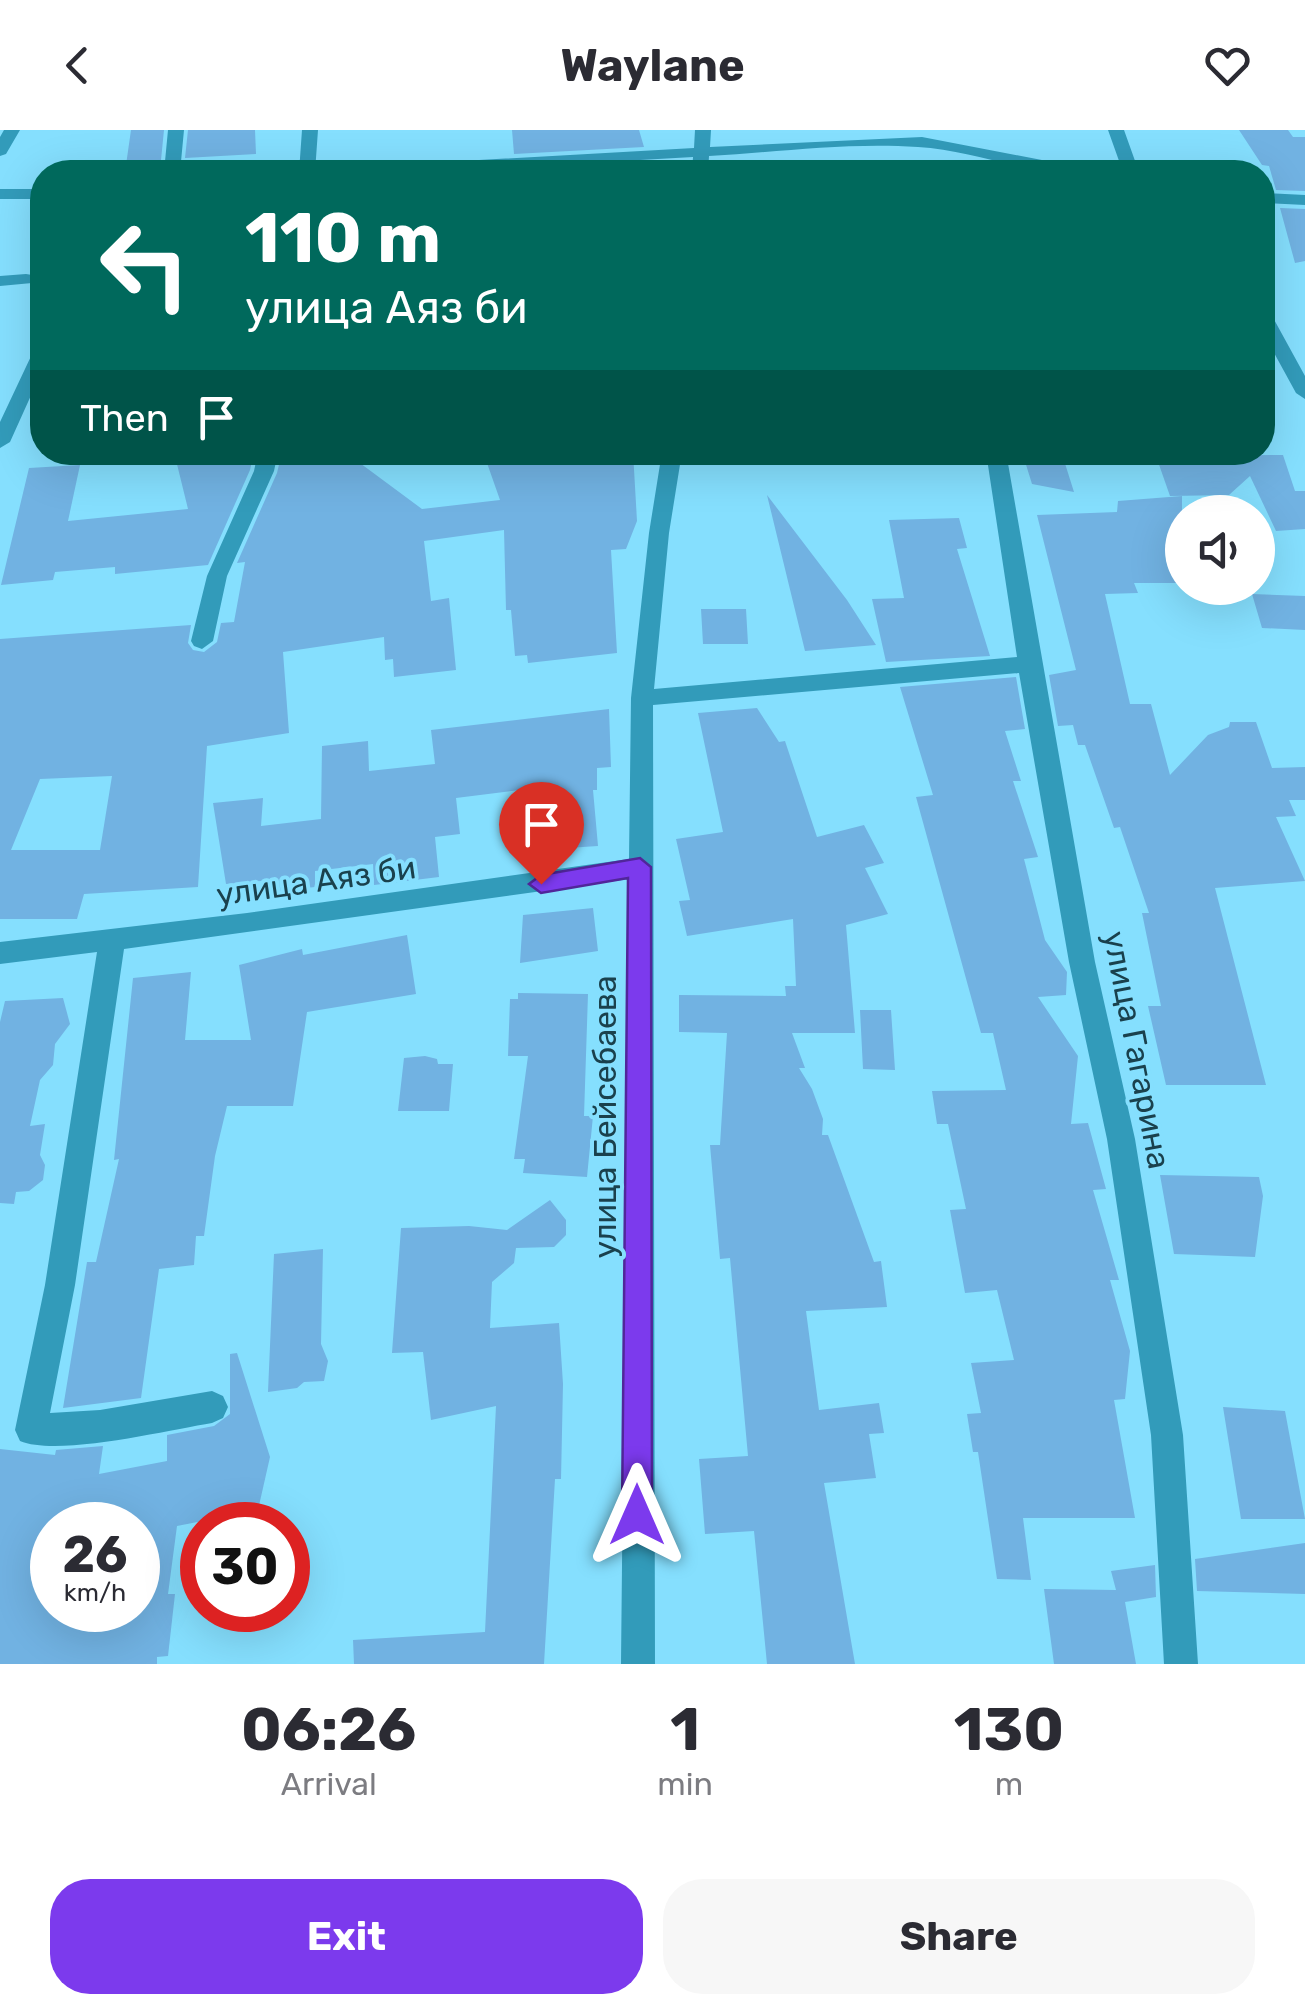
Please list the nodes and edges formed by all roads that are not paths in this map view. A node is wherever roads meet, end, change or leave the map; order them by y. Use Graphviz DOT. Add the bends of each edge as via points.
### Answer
graph roads {
  1 [pos="12,130"];
  2 [pos="176,130"];
  3 [pos="310,130"];
  4 [pos="703,130"];
  5 [pos="1116,130"];
  6 [pos="0,151"];
  7 [pos="701,153"];
  8 [pos="173,160"];
  9 [pos="308,160"];
  10 [pos="574,160"];
  11 [pos="701,160"];
  12 [pos="1016,160"];
  13 [pos="1127,160"];
  14 [pos="0,194"];
  15 [pos="30,194"];
  16 [pos="1275,199"];
  17 [pos="1305,200"];
  18 [pos="26,279"];
  19 [pos="0,281"];
  20 [pos="1275,338"];
  21 [pos="30,378"];
  22 [pos="1305,393"];
  23 [pos="0,442"];
  24 [pos="263,465"];
  25 [pos="670,465"];
  26 [pos="998,465"];
  27 [pos="202,641"];
  28 [pos="1029,664"];
  29 [pos="642,698"];
  30 [pos="640,867"];
  31 [pos="112,941"];
  32 [pos="0,953"];
  33 [pos="212,1408"];
  34 [pos="638,1664"];
  35 [pos="1181,1664"];
  1 -- 6 [label="street"];
  2 -- 8 [label="street"];
  3 -- 9 [label="street"];
  4 -- 7 [label="street"];
  5 -- 13 [label="street"];
  7 -- 10 [label="street"];
  7 -- 11 [label="street"];
  7 -- 12 [label="street" via="922,142"];
  14 -- 15 [label="street"];
  16 -- 17 [label="street"];
  18 -- 19 [label="street"];
  20 -- 22 [label="street"];
  21 -- 23 [label="street"];
  24 -- 27 [label="street" via="218,576"];
  25 -- 29 [label="street, улица Бейсебаева"];
  26 -- 28 [label="street, улица Гагарина"];
  28 -- 29 [label="street"];
  28 -- 35 [label="street, улица Гагарина" via="1121,1139 1164,1415"];
  29 -- 30 [label="street, улица Бейсебаева"];
  30 -- 31 [label="street, улица Аяз би"];
  30 -- 34 [label="street, улица Бейсебаева"];
  31 -- 32 [label="street, улица Аяз би"];
  31 -- 33 [label="street" via="31,1430"];
}
